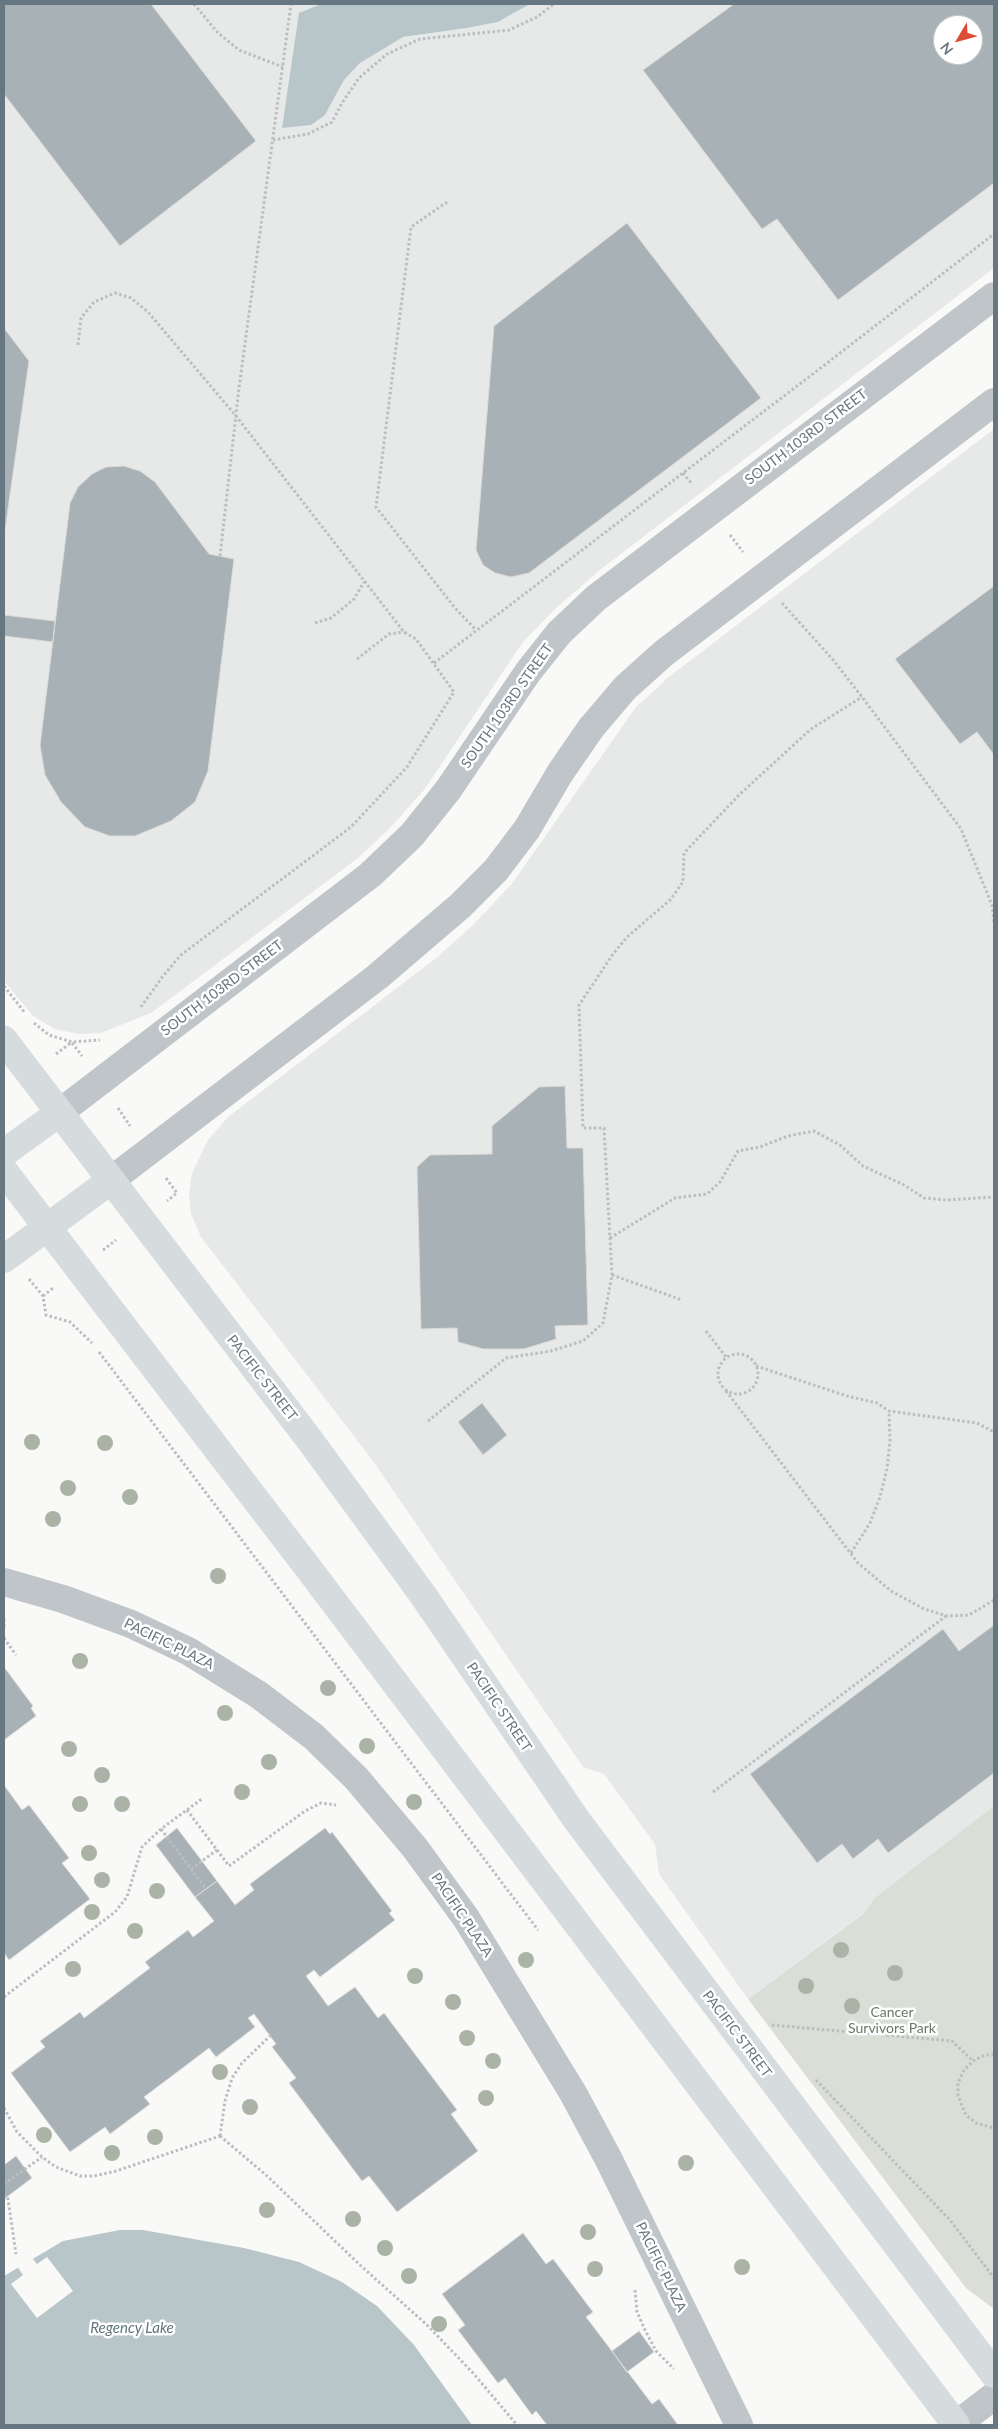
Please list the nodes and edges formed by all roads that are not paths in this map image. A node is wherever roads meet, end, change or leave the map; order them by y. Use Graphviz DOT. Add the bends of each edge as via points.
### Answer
graph roads {
  1 [pos="994,296"];
  2 [pos="994,402"];
  3 [pos="4,1040"];
  4 [pos="59,1113"];
  5 [pos="4,1153"];
  6 [pos="4,1171"];
  7 [pos="110,1181"];
  8 [pos="47,1227"];
  9 [pos="4,1259"];
  10 [pos="4,1582"];
  11 [pos="994,2374"];
  12 [pos="994,2396"];
  13 [pos="739,2425"];
  14 [pos="955,2425"];
  1 -- 4 [label="street, SOUTH 103RD STREET" via="596,598 559,633 528,672 448,790 412,835 370,875"];
  2 -- 7 [label="street" via="664,653 625,688 590,728 527,829 496,870 460,906 377,977"];
  3 -- 4 [label="main road, PACIFIC STREET"];
  4 -- 5 [label="main road"];
  4 -- 7 [label="main road, PACIFIC STREET"];
  6 -- 8 [label="main road"];
  7 -- 8 [label="main road"];
  7 -- 11 [label="main road, PACIFIC STREET" via="309,1440 417,1587 576,1819"];
  8 -- 9 [label="main road"];
  8 -- 14 [label="main road" via="722,2112"];
  10 -- 13 [label="street, PACIFIC PLAZA" via="131,1624 188,1651 259,1695 314,1737 367,1790 466,1918 573,2093"];
  12 -- 14 [label="street"];
}
